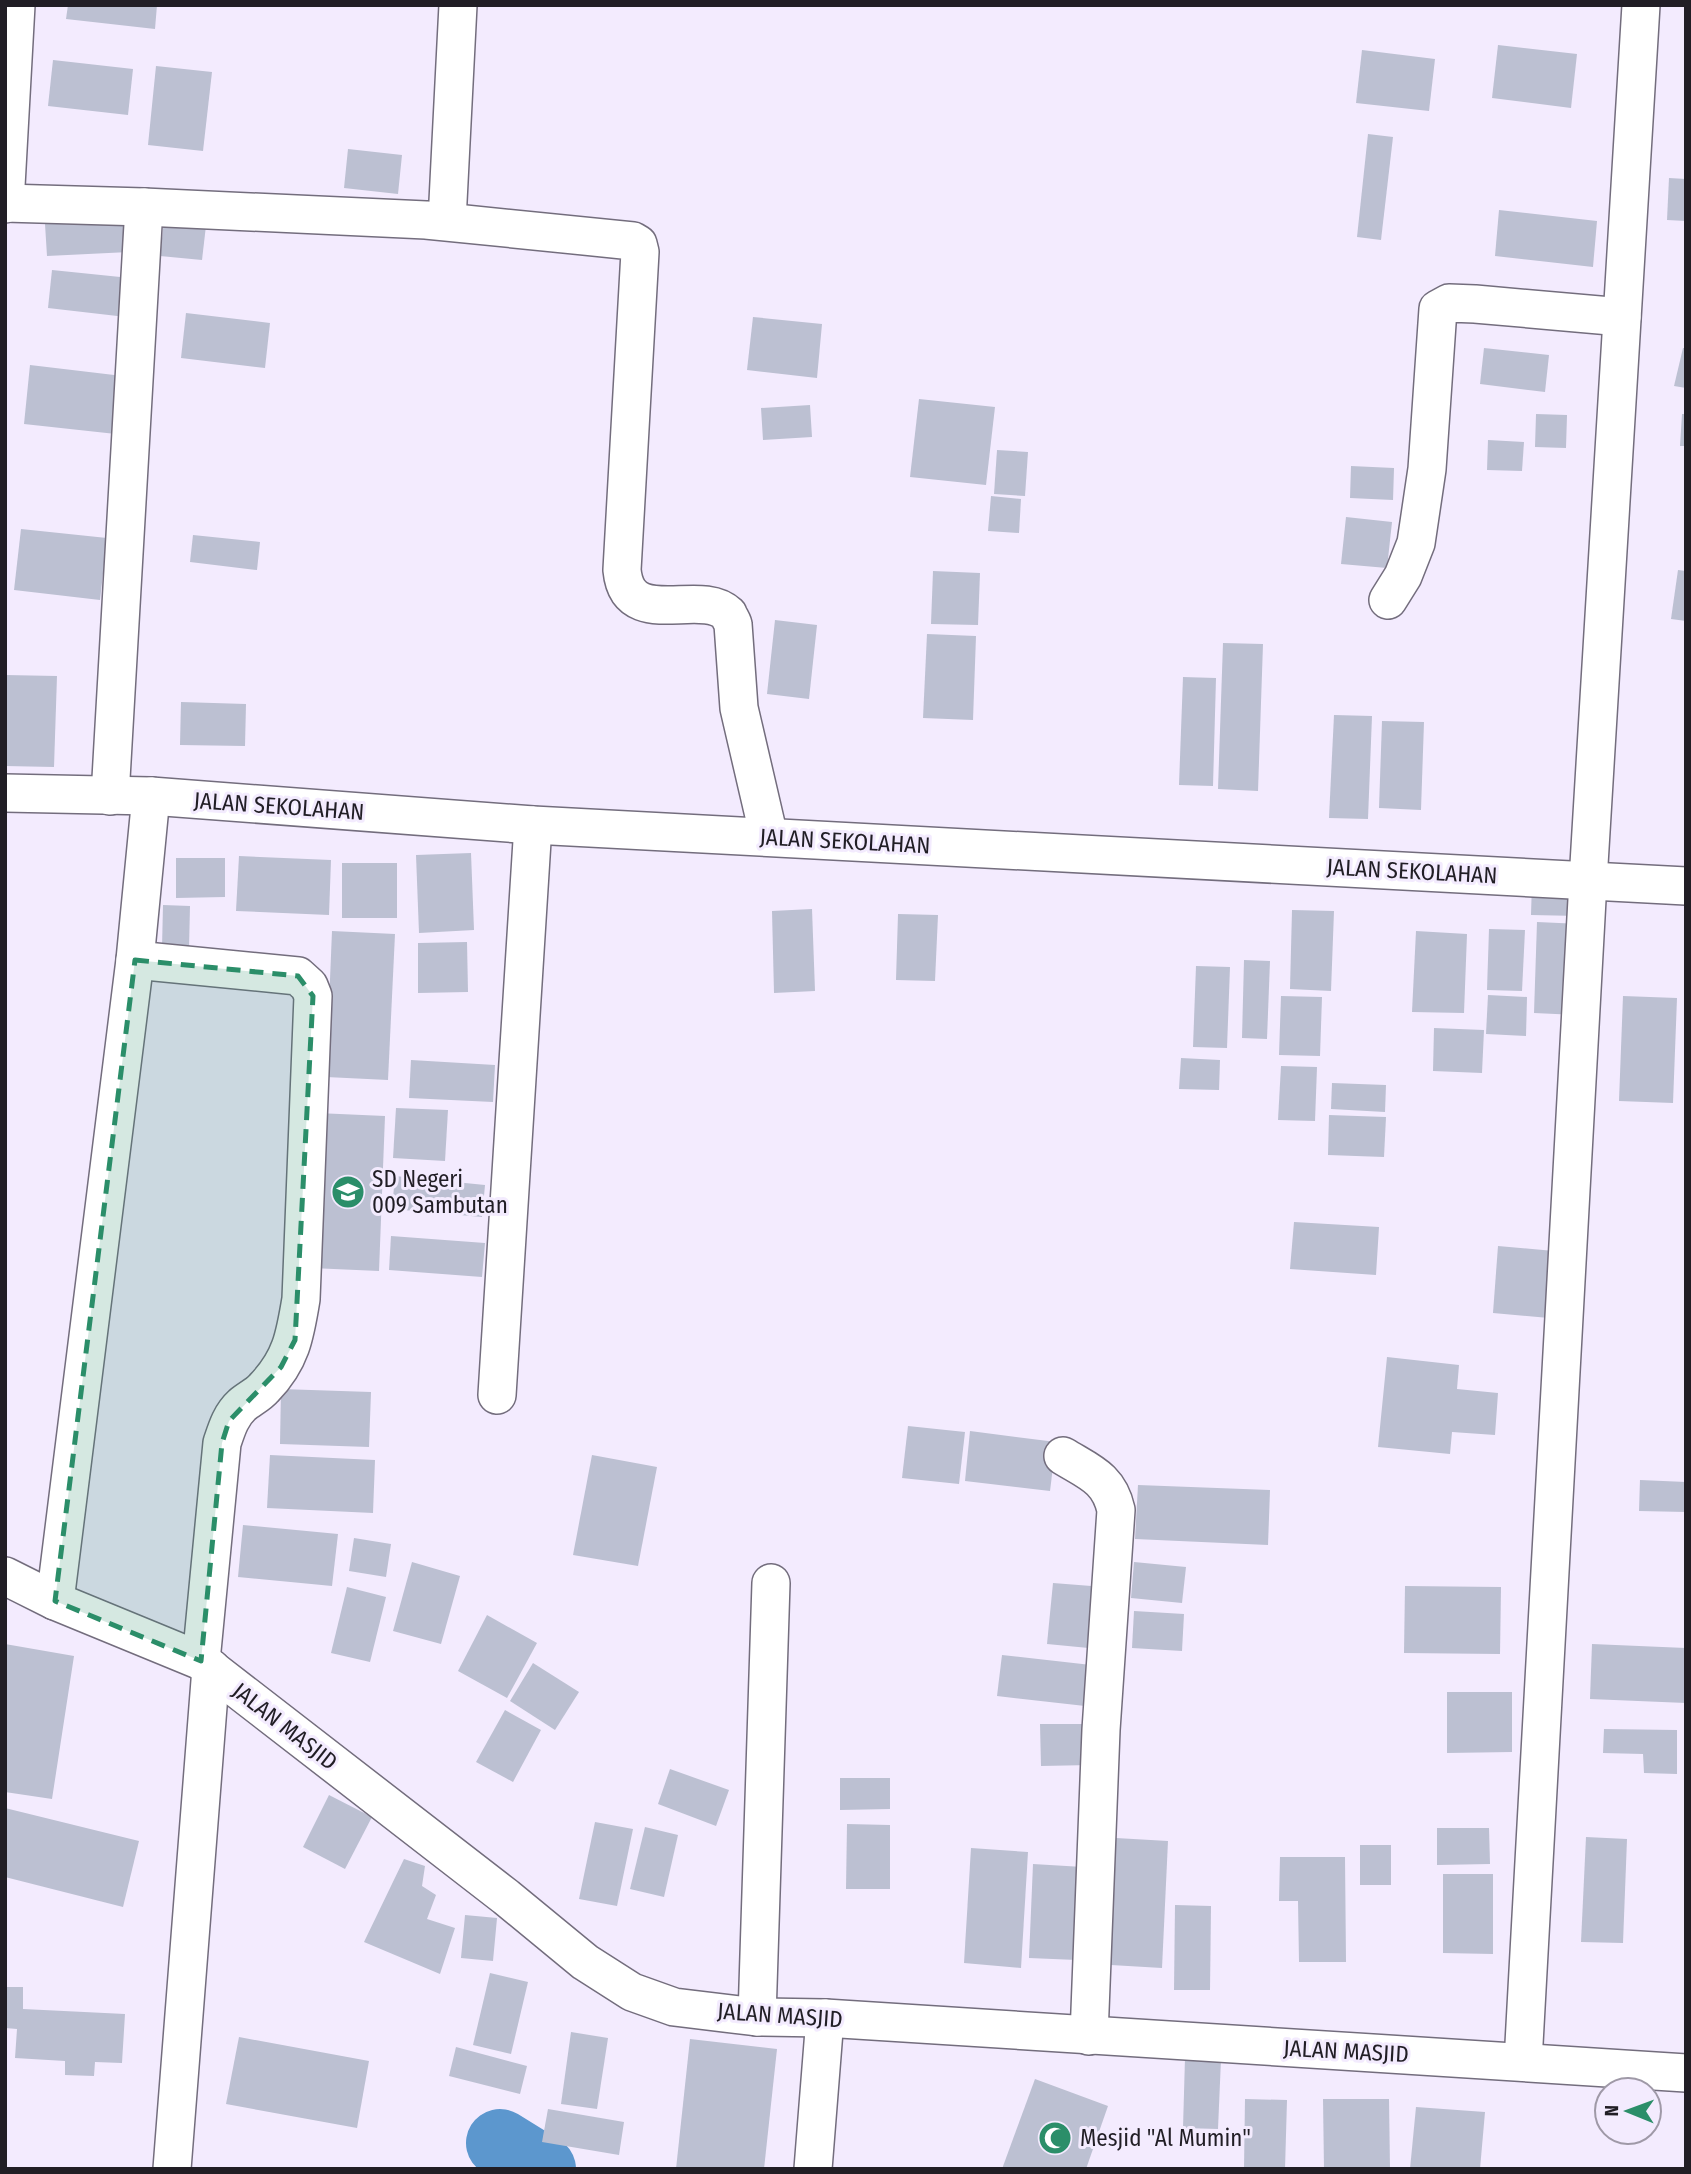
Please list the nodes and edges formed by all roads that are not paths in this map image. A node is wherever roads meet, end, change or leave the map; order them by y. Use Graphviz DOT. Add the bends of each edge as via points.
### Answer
graph roads {
  1 [pos="16,5"];
  2 [pos="458,5"];
  3 [pos="1641,5"];
  4 [pos="5,204"];
  5 [pos="144,207"];
  6 [pos="447,221"];
  7 [pos="1622,317"];
  8 [pos="1388,600"];
  9 [pos="5,793"];
  10 [pos="110,796"];
  11 [pos="151,796"];
  12 [pos="533,825"];
  13 [pos="769,836"];
  14 [pos="1588,881"];
  15 [pos="1686,886"];
  16 [pos="135,960"];
  17 [pos="497,1395"];
  18 [pos="1063,1457"];
  19 [pos="5,1576"];
  20 [pos="771,1584"];
  21 [pos="55,1601"];
  22 [pos="206,1665"];
  23 [pos="757,2017"];
  24 [pos="825,2018"];
  25 [pos="1089,2036"];
  26 [pos="1523,2062"];
  27 [pos="1686,2073"];
  28 [pos="172,2169"];
  29 [pos="813,2169"];
  1 -- 4 [label="street"];
  2 -- 6 [label="street"];
  3 -- 7 [label="street"];
  4 -- 5 [label="street"];
  5 -- 6 [label="street"];
  5 -- 10 [label="street"];
  6 -- 13 [label="street" via="638,244 623,581 634,598 647,604 704,606 728,614 733,624 739,708"];
  7 -- 8 [label="street" via="1475,304 1449,303 1438,309 1427,469 1416,543"];
  7 -- 14 [label="street"];
  9 -- 10 [label="street, JALAN SEKOLAHAN"];
  10 -- 11 [label="street, JALAN SEKOLAHAN"];
  11 -- 12 [label="street, JALAN SEKOLAHAN"];
  11 -- 16 [label="street"];
  12 -- 13 [label="street, JALAN SEKOLAHAN"];
  12 -- 17 [label="street"];
  13 -- 14 [label="street, JALAN SEKOLAHAN"];
  14 -- 15 [label="street, JALAN SEKOLAHAN"];
  14 -- 26 [label="street"];
  16 -- 21 [label="street"];
  16 -- 22 [label="street" via="298,976 313,996 295,1340 263,1390 229,1422 222,1443"];
  18 -- 25 [label="street" via="1101,1479 1116,1510 1101,1730"];
  19 -- 21 [label="street, JALAN MASJID"];
  20 -- 23 [label="street"];
  21 -- 22 [label="street, JALAN MASJID"];
  22 -- 23 [label="street, JALAN MASJID" via="585,1962 632,1992 674,2007"];
  22 -- 28 [label="street"];
  23 -- 24 [label="street, JALAN MASJID"];
  24 -- 25 [label="street, JALAN MASJID"];
  24 -- 29 [label="street"];
  25 -- 26 [label="street, JALAN MASJID"];
  26 -- 27 [label="street, JALAN MASJID"];
}
